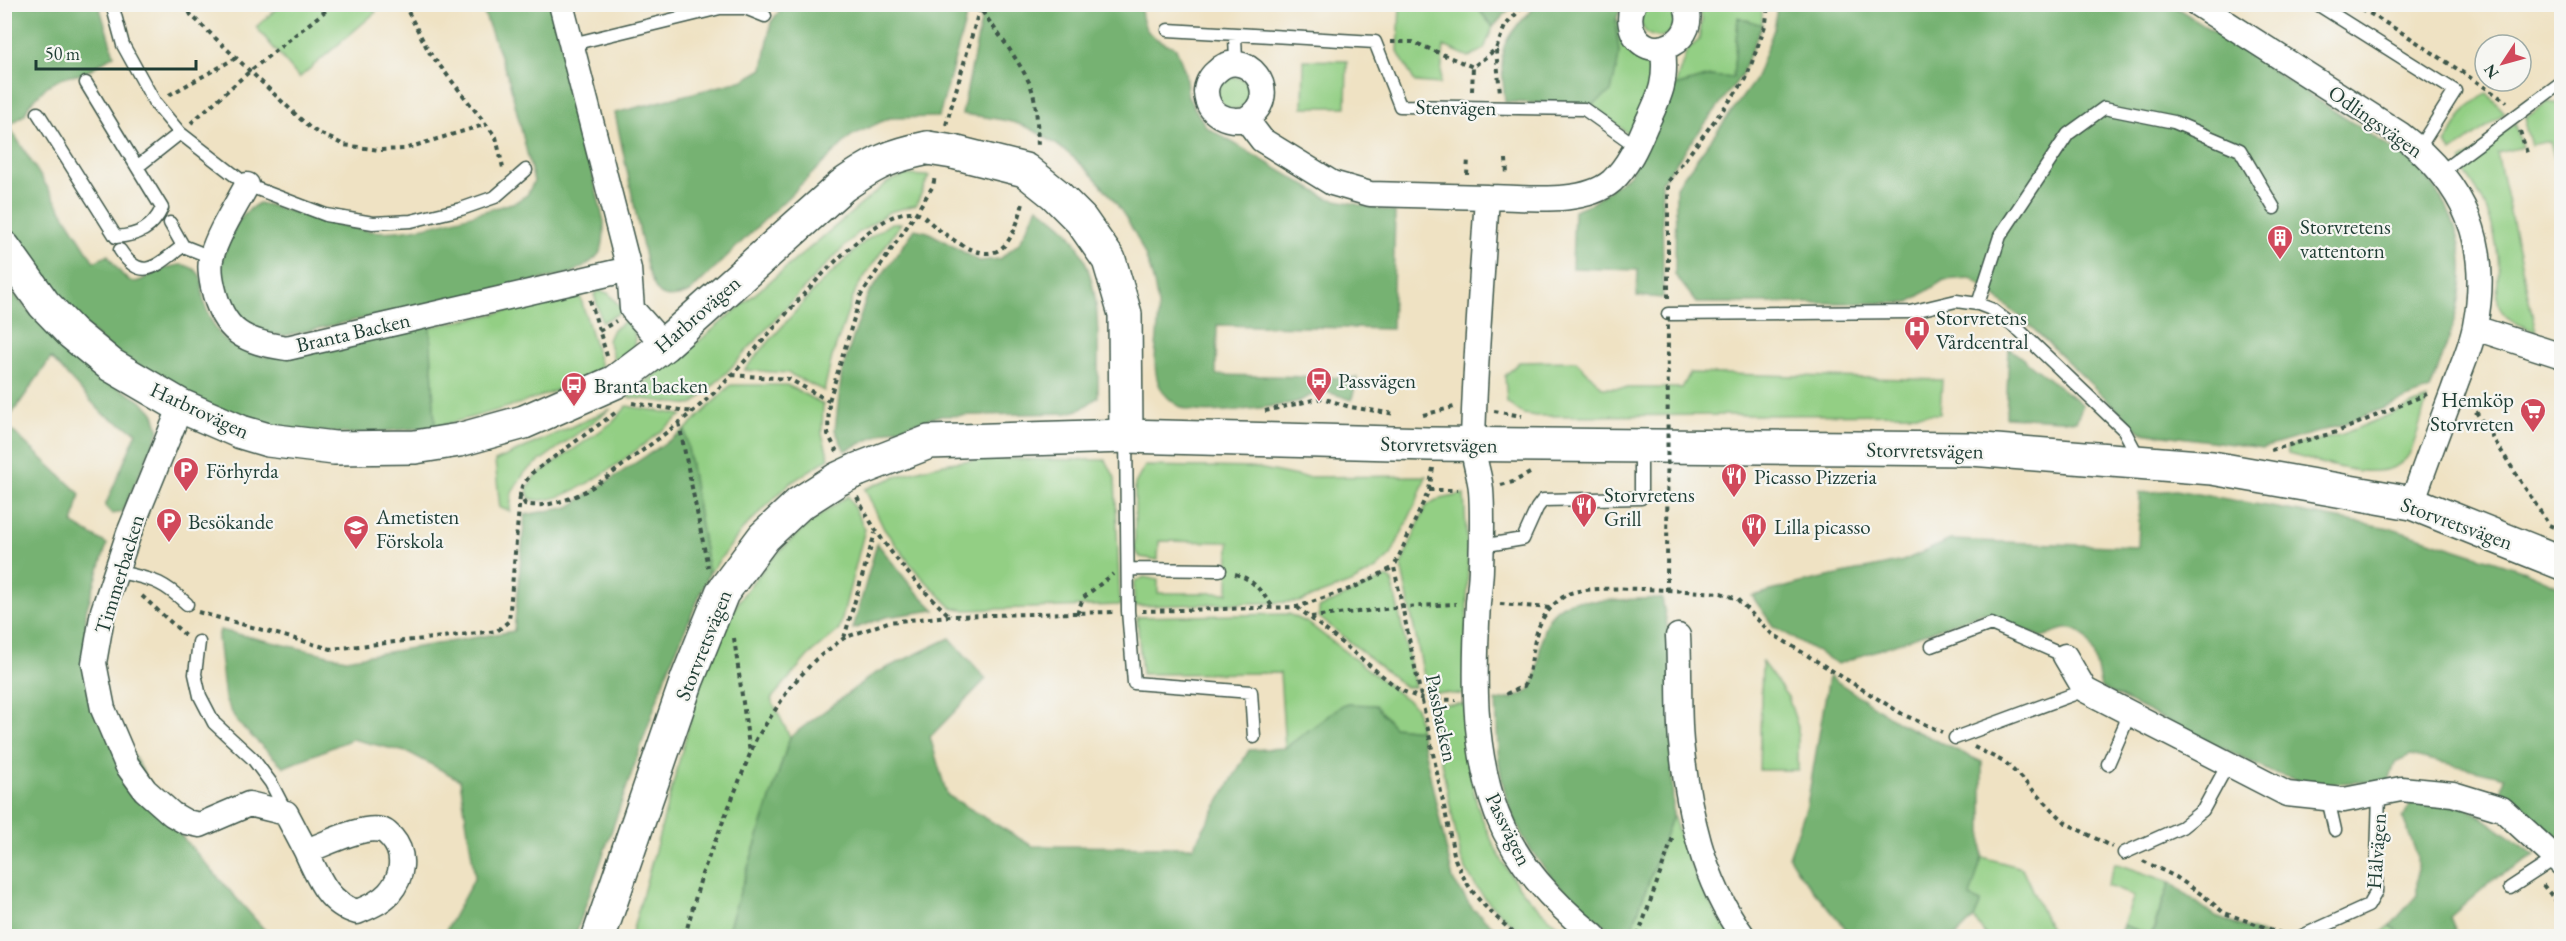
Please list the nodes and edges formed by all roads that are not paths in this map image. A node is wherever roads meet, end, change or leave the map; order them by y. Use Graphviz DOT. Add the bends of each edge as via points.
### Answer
graph roads {
  1 [pos="112,4"];
  2 [pos="561,4"];
  3 [pos="1634,4"];
  4 [pos="1685,4"];
  5 [pos="2197,4"];
  6 [pos="2317,4"];
  7 [pos="765,16"];
  8 [pos="1168,30"];
  9 [pos="1235,34"];
  10 [pos="572,44"];
  11 [pos="1663,48"];
  12 [pos="1236,64"];
  13 [pos="2562,82"];
  14 [pos="86,83"];
  15 [pos="38,113"];
  16 [pos="1246,118"];
  17 [pos="180,133"];
  18 [pos="1636,146"];
  19 [pos="2419,148"];
  20 [pos="137,166"];
  21 [pos="526,170"];
  22 [pos="2442,171"];
  23 [pos="247,185"];
  24 [pos="1487,197"];
  25 [pos="2274,208"];
  26 [pos="170,223"];
  27 [pos="183,246"];
  28 [pos="4,248"];
  29 [pos="120,250"];
  30 [pos="211,257"];
  31 [pos="629,269"];
  32 [pos="1978,304"];
  33 [pos="1668,314"];
  34 [pos="2475,328"];
  35 [pos="664,345"];
  36 [pos="2562,356"];
  37 [pos="180,406"];
  38 [pos="1126,436"];
  39 [pos="1473,445"];
  40 [pos="1641,458"];
  41 [pos="2142,464"];
  42 [pos="2412,503"];
  43 [pos="1481,546"];
  44 [pos="2562,563"];
  45 [pos="1128,569"];
  46 [pos="1220,570"];
  47 [pos="115,574"];
  48 [pos="187,604"];
  49 [pos="1678,636"];
  50 [pos="199,642"];
  51 [pos="1932,646"];
  52 [pos="2065,656"];
  53 [pos="2085,690"];
  54 [pos="2130,713"];
  55 [pos="1254,737"];
  56 [pos="1955,738"];
  57 [pos="2108,764"];
  58 [pos="2228,764"];
  59 [pos="2379,793"];
  60 [pos="2328,799"];
  61 [pos="286,813"];
  62 [pos="2335,830"];
  63 [pos="306,851"];
  64 [pos="2124,853"];
  65 [pos="2559,861"];
  66 [pos="2510,888"];
  67 [pos="599,936"];
  68 [pos="1594,936"];
  69 [pos="1743,936"];
  70 [pos="2302,936"];
  1 -- 17 [label="lane" via="123,45 155,103"];
  2 -- 10 [label="street"];
  3 -- 11 [label="street" via="1630,20 1635,36 1649,46"];
  4 -- 11 [label="street" via="1689,18 1685,34"];
  5 -- 19 [label="street, Odlingsvägen"];
  6 -- 19 [label="lane" via="2455,91"];
  7 -- 10 [label="lane" via="745,8 720,8"];
  8 -- 9 [label="lane"];
  9 -- 12 [label="lane"];
  9 -- 18 [label="lane, Stenvägen" via="1375,42 1400,106 1584,109"];
  10 -- 31 [label="street"];
  11 -- 18 [label="street" via="1664,88"];
  12 -- 16 [label="street" via="1247,66 1257,75 1263,89 1258,110"];
  12 -- 16 [label="street" via="1213,74 1208,82 1207,100 1220,117 1230,121"];
  13 -- 22 [label="lane"];
  14 -- 20 [label="lane"];
  15 -- 20 [label="lane" via="116,237 134,236 146,230 162,208"];
  16 -- 24 [label="street" via="1262,140 1332,183 1370,194"];
  17 -- 20 [label="lane"];
  17 -- 23 [label="lane"];
  18 -- 24 [label="street" via="1612,181 1590,193 1571,197"];
  19 -- 22 [label="street, Odlingsvägen"];
  21 -- 23 [label="lane" via="495,198 411,221 373,223 326,215"];
  22 -- 34 [label="street, Odlingsvägen" via="2477,240 2482,274"];
  23 -- 30 [label="street, Branta Backen"];
  24 -- 39 [label="street"];
  25 -- 32 [label="lane" via="2240,150 2174,122 2104,108 2068,134 2001,236"];
  26 -- 27 [label="lane"];
  27 -- 29 [label="lane" via="145,270 129,264"];
  27 -- 30 [label="lane"];
  28 -- 37 [label="street, Harbrovägen" via="44,304 72,333 111,365"];
  30 -- 31 [label="street, Branta Backen" via="215,297 229,325 249,340 287,348"];
  31 -- 35 [label="street" via="632,309"];
  32 -- 33 [label="lane" via="1956,301 1910,312"];
  32 -- 41 [label="lane" via="2020,331 2124,430"];
  34 -- 36 [label="street"];
  34 -- 42 [label="street, Odlingsvägen"];
  35 -- 37 [label="street, Harbrovägen" via="619,392 459,440 415,447 334,448 268,440"];
  35 -- 38 [label="street, Harbrovägen" via="842,186 894,155 942,143 1025,170 1030,161 1081,220 1109,260 1125,314"];
  37 -- 47 [label="street, Timmerbacken"];
  38 -- 39 [label="street, Storvretsvägen"];
  38 -- 45 [label="lane"];
  38 -- 67 [label="street, Storvretsvägen" via="928,442 847,473 799,504 764,537 722,593 687,680"];
  39 -- 40 [label="street, Storvretsvägen"];
  39 -- 43 [label="street, Passvägen" via="1481,489"];
  40 -- 41 [label="street, Storvretsvägen" via="1971,449"];
  40 -- 43 [label="lane" via="1641,498 1543,500 1523,539"];
  41 -- 42 [label="street, Storvretsvägen" via="2212,468"];
  42 -- 44 [label="street, Storvretsvägen"];
  43 -- 68 [label="street, Passvägen" via="1480,748 1488,787 1514,848 1535,880"];
  45 -- 46 [label="lane"];
  45 -- 55 [label="lane" via="1134,683 1251,692"];
  47 -- 48 [label="lane" via="147,577 168,587"];
  47 -- 61 [label="street, Timmerbacken" via="103,611 94,663 103,709 127,765 139,782 172,814 200,825 249,804"];
  49 -- 69 [label="street" via="1681,740 1690,804 1706,870"];
  50 -- 61 [label="lane" via="195,674 213,723 253,759"];
  51 -- 52 [label="lane" via="1991,624"];
  52 -- 53 [label="street"];
  53 -- 54 [label="street, Hålvägen"];
  53 -- 56 [label="lane"];
  54 -- 57 [label="lane"];
  54 -- 58 [label="street, Hålvägen"];
  58 -- 60 [label="street, Hålvägen" via="2287,794"];
  58 -- 64 [label="lane" via="2203,810 2182,827"];
  59 -- 60 [label="street, Hålvägen"];
  59 -- 65 [label="street, Hålvägen" via="2400,789 2453,794 2502,809"];
  59 -- 70 [label="lane, Hålvägen" via="2376,892 2368,906"];
  60 -- 62 [label="lane, Hålvägen"];
  61 -- 63 [label="street"];
  65 -- 66 [label="lane, Hålvägen"];
}
